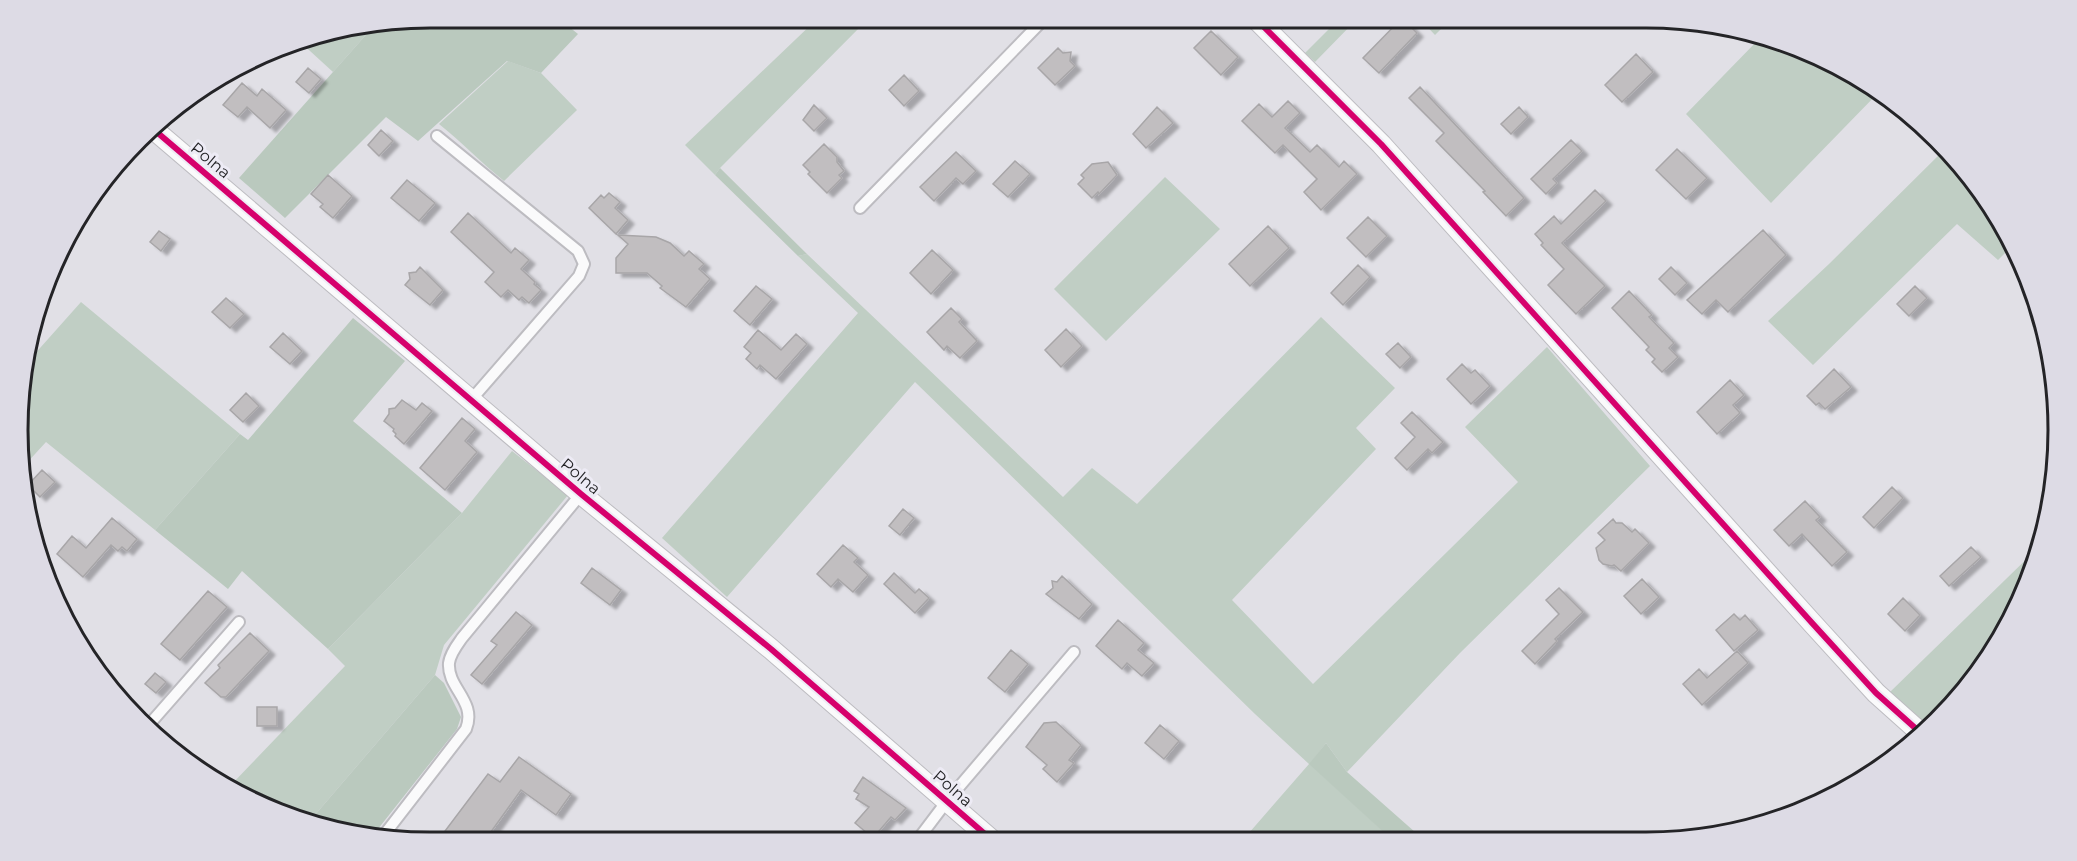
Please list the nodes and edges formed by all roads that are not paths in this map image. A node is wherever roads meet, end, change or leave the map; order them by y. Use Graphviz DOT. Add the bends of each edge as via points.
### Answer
graph roads {
  1 [pos="1035,28"];
  2 [pos="1265,28"];
  3 [pos="159,134"];
  4 [pos="437,136"];
  5 [pos="860,208"];
  6 [pos="471,400"];
  7 [pos="581,494"];
  8 [pos="239,622"];
  9 [pos="1074,652"];
  10 [pos="152,721"];
  11 [pos="1916,729"];
  12 [pos="947,801"];
  13 [pos="388,830"];
  14 [pos="924,832"];
  15 [pos="983,832"];
  1 -- 5 [label="lane"];
  2 -- 11 [label="street" via="1381,144 1876,693"];
  3 -- 6 [label="street, Polna"];
  4 -- 6 [label="lane" via="579,251 584,264 579,276"];
  6 -- 7 [label="street, Polna"];
  7 -- 12 [label="street, Polna" via="771,649"];
  7 -- 13 [label="lane" via="453,652 449,664 452,678 470,720"];
  8 -- 10 [label="lane"];
  9 -- 12 [label="lane"];
  12 -- 14 [label="lane"];
  12 -- 15 [label="street, Polna"];
}
